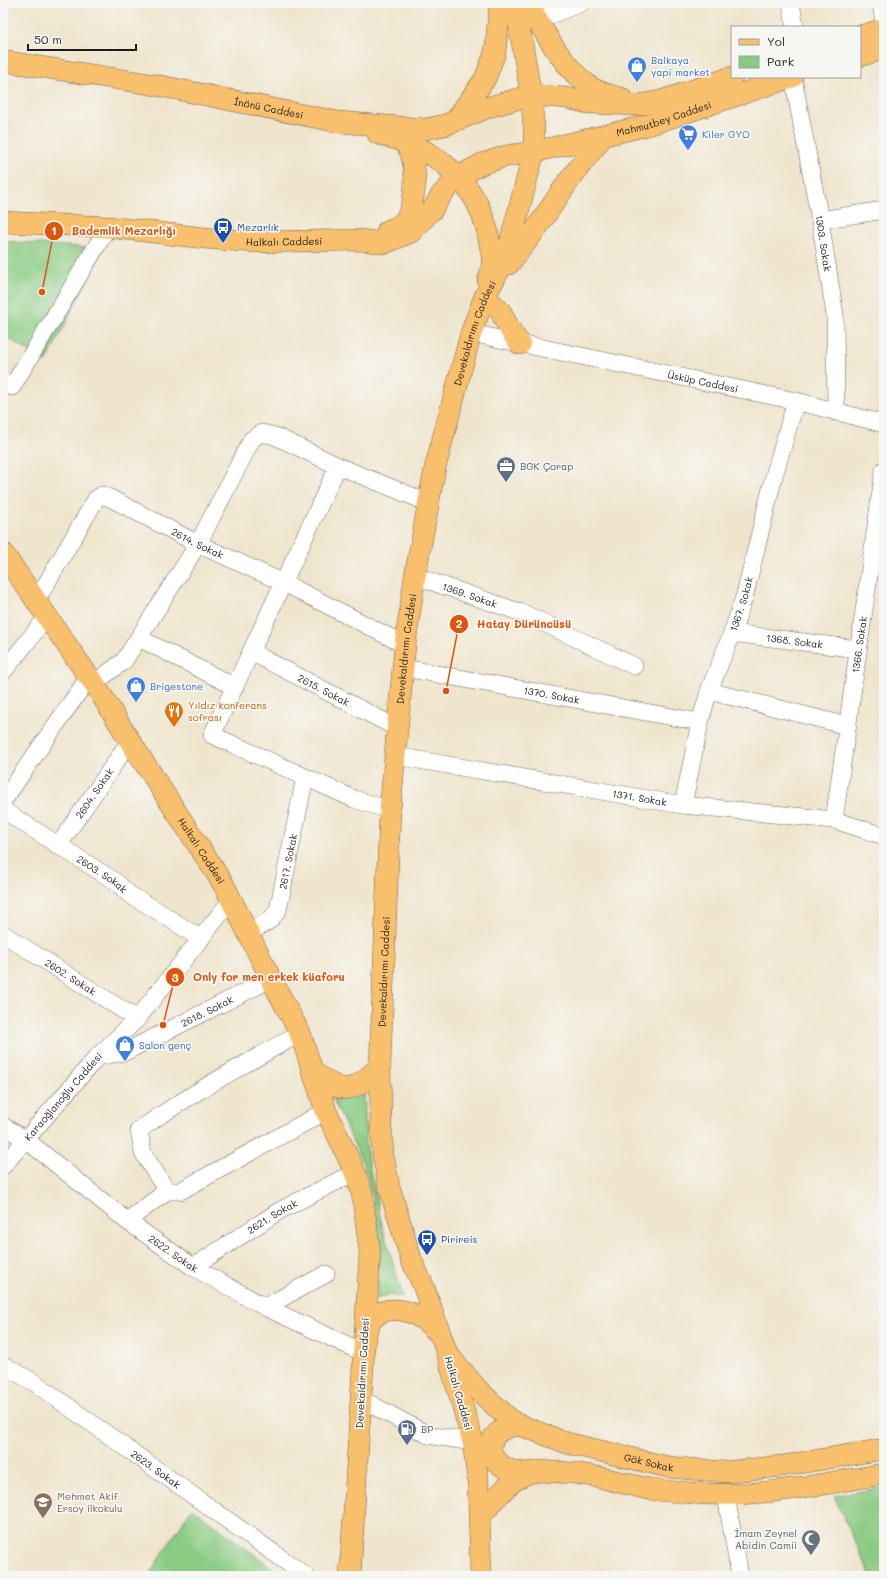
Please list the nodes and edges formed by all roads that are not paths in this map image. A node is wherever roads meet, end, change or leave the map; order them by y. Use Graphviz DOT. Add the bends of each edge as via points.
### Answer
graph roads {
  1 [pos="500,3"];
  2 [pos="513,3"];
  3 [pos="581,3"];
  4 [pos="791,3"];
  5 [pos="881,3"];
  6 [pos="532,11"];
  7 [pos="884,24"];
  8 [pos="795,26"];
  9 [pos="884,29"];
  10 [pos="861,36"];
  11 [pos="884,49"];
  12 [pos="861,56"];
  13 [pos="3,61"];
  14 [pos="731,77"];
  15 [pos="789,78"];
  16 [pos="792,78"];
  17 [pos="531,95"];
  18 [pos="638,105"];
  19 [pos="455,121"];
  20 [pos="338,122"];
  21 [pos="603,136"];
  22 [pos="403,141"];
  23 [pos="534,152"];
  24 [pos="459,176"];
  25 [pos="884,210"];
  26 [pos="820,220"];
  27 [pos="3,222"];
  28 [pos="108,227"];
  29 [pos="360,240"];
  30 [pos="485,296"];
  31 [pos="471,333"];
  32 [pos="520,344"];
  33 [pos="3,381"];
  34 [pos="796,402"];
  35 [pos="836,412"];
  36 [pos="884,424"];
  37 [pos="338,466"];
  38 [pos="884,470"];
  39 [pos="429,503"];
  40 [pos="198,544"];
  41 [pos="3,553"];
  42 [pos="415,576"];
  43 [pos="284,583"];
  44 [pos="34,597"];
  45 [pos="47,617"];
  46 [pos="732,633"];
  47 [pos="139,638"];
  48 [pos="406,645"];
  49 [pos="858,650"];
  50 [pos="251,652"];
  51 [pos="634,666"];
  52 [pos="404,668"];
  53 [pos="3,672"];
  54 [pos="91,680"];
  55 [pos="234,687"];
  56 [pos="709,691"];
  57 [pos="700,722"];
  58 [pos="848,726"];
  59 [pos="398,728"];
  60 [pos="130,741"];
  61 [pos="395,756"];
  62 [pos="305,777"];
  63 [pos="3,801"];
  64 [pos="683,805"];
  65 [pos="3,810"];
  66 [pos="390,810"];
  67 [pos="834,820"];
  68 [pos="884,836"];
  69 [pos="58,846"];
  70 [pos="232,899"];
  71 [pos="249,933"];
  72 [pos="3,934"];
  73 [pos="201,939"];
  74 [pos="271,979"];
  75 [pos="137,1019"];
  76 [pos="300,1034"];
  77 [pos="98,1057"];
  78 [pos="380,1066"];
  79 [pos="312,1071"];
  80 [pos="326,1111"];
  81 [pos="3,1126"];
  82 [pos="25,1140"];
  83 [pos="3,1166"];
  84 [pos="355,1172"];
  85 [pos="167,1191"];
  86 [pos="398,1219"];
  87 [pos="127,1220"];
  88 [pos="193,1267"];
  89 [pos="326,1274"];
  90 [pos="265,1307"];
  91 [pos="444,1344"];
  92 [pos="363,1348"];
  93 [pos="3,1365"];
  94 [pos="361,1400"];
  95 [pos="522,1425"];
  96 [pos="473,1442"];
  97 [pos="884,1450"];
  98 [pos="530,1473"];
  99 [pos="884,1474"];
  100 [pos="726,1496"];
  101 [pos="479,1517"];
  102 [pos="306,1576"];
  103 [pos="350,1576"];
  104 [pos="481,1576"];
  105 [pos="740,1576"];
  1 -- 19 [label="main road" via="495,53 488,73 472,100"];
  2 -- 17 [label="main road, Devekaldırımı Caddesi"];
  3 -- 6 [label="street"];
  4 -- 8 [label="street"];
  5 -- 7 [label="street"];
  6 -- 18 [label="main road" via="561,56 590,87"];
  9 -- 10 [label="main road"];
  11 -- 12 [label="main road"];
  13 -- 20 [label="main road, İnönü Caddesi" via="156,85"];
  14 -- 18 [label="main road, Mahmutbey Caddesi" via="661,101"];
  15 -- 21 [label="main road, Mahmutbey Caddesi" via="648,125"];
  16 -- 26 [label="street, 1303. Sokak"];
  17 -- 18 [label="main road, Mahmutbey Caddesi" via="588,103"];
  17 -- 19 [label="main road, İnönü Caddesi" via="489,107"];
  17 -- 23 [label="main road, Devekaldırımı Caddesi"];
  19 -- 20 [label="main road, İnönü Caddesi" via="425,129"];
  20 -- 22 [label="main road"];
  21 -- 23 [label="main road, Mahmutbey Caddesi"];
  21 -- 30 [label="main road"];
  22 -- 24 [label="main road" via="421,148"];
  22 -- 29 [label="main road" via="408,146 414,170 413,199 406,219 398,227"];
  23 -- 24 [label="main road, Halkalı Caddesi" via="506,156 482,164"];
  23 -- 30 [label="main road, Devekaldırımı Caddesi" via="506,258"];
  24 -- 29 [label="main road, Halkalı Caddesi" via="411,232 385,243"];
  24 -- 30 [label="main road" via="480,206 488,228 492,262"];
  25 -- 26 [label="street"];
  26 -- 35 [label="street, 1303. Sokak" via="835,315"];
  27 -- 28 [label="main road, Halkalı Caddesi"];
  28 -- 29 [label="main road, Halkalı Caddesi" via="255,242"];
  28 -- 33 [label="street" via="12,387"];
  30 -- 31 [label="main road, Devekaldırımı Caddesi"];
  30 -- 32 [label="main road" via="501,312"];
  31 -- 32 [label="street, Üsküp Caddesi"];
  31 -- 39 [label="main road, Devekaldırımı Caddesi" via="435,468"];
  32 -- 34 [label="street, Üsküp Caddesi"];
  34 -- 35 [label="street, Üsküp Caddesi"];
  34 -- 46 [label="street, 1367. Sokak" via="774,476 745,594"];
  35 -- 36 [label="street, Üsküp Caddesi"];
  37 -- 39 [label="street"];
  37 -- 40 [label="street" via="275,436 262,433 252,439"];
  37 -- 43 [label="street"];
  38 -- 49 [label="street, 1366. Sokak"];
  39 -- 42 [label="main road, Devekaldırımı Caddesi"];
  40 -- 43 [label="street, 2614. Sokak"];
  40 -- 44 [label="street, 2614. Sokak" via="102,496 96,499 42,591"];
  40 -- 47 [label="street"];
  41 -- 44 [label="main road, Halkalı Caddesi"];
  42 -- 48 [label="main road, Devekaldırımı Caddesi"];
  42 -- 51 [label="street, 1369. Sokak" via="525,614"];
  43 -- 48 [label="street, 2614. Sokak"];
  43 -- 50 [label="street"];
  44 -- 45 [label="main road, Halkalı Caddesi"];
  45 -- 53 [label="street"];
  45 -- 54 [label="main road, Halkalı Caddesi"];
  46 -- 49 [label="street, 1368. Sokak"];
  46 -- 56 [label="street, 1367. Sokak"];
  47 -- 54 [label="street" via="124,661"];
  47 -- 55 [label="street"];
  48 -- 52 [label="main road, Devekaldırımı Caddesi"];
  49 -- 58 [label="street, 1366. Sokak"];
  50 -- 55 [label="street"];
  50 -- 59 [label="street, 2615. Sokak"];
  52 -- 57 [label="street, 1370. Sokak"];
  52 -- 59 [label="main road, Devekaldırımı Caddesi"];
  54 -- 60 [label="main road, Halkalı Caddesi"];
  54 -- 63 [label="street"];
  55 -- 62 [label="street" via="212,735"];
  56 -- 57 [label="street, 1367. Sokak"];
  56 -- 58 [label="street"];
  57 -- 64 [label="street, 1367. Sokak"];
  58 -- 67 [label="street, 1366. Sokak"];
  59 -- 61 [label="main road, Devekaldırımı Caddesi"];
  60 -- 69 [label="street, 2604. Sokak"];
  60 -- 70 [label="main road, Halkalı Caddesi"];
  61 -- 64 [label="street, 1371. Sokak"];
  61 -- 66 [label="main road, Devekaldırımı Caddesi"];
  62 -- 66 [label="street" via="354,799"];
  62 -- 71 [label="street, 2617. Sokak" via="278,910 270,920"];
  64 -- 67 [label="street, 1371. Sokak"];
  65 -- 69 [label="street, 2603. Sokak"];
  66 -- 78 [label="main road, Devekaldırımı Caddesi"];
  67 -- 68 [label="street, 1371. Sokak"];
  69 -- 73 [label="street, 2603. Sokak"];
  70 -- 71 [label="main road, Halkalı Caddesi"];
  70 -- 73 [label="street, Karaoğlanoğlu Caddesi"];
  71 -- 74 [label="main road, Halkalı Caddesi"];
  72 -- 75 [label="street, 2602. Sokak"];
  73 -- 75 [label="street, Karaoğlanoğlu Caddesi"];
  74 -- 76 [label="main road, Halkalı Caddesi"];
  74 -- 77 [label="street, 2618. Sokak" via="125,1052"];
  75 -- 77 [label="street, Karaoğlanoğlu Caddesi"];
  76 -- 79 [label="main road, Halkalı Caddesi"];
  76 -- 85 [label="street" via="227,1074 139,1130 143,1153"];
  77 -- 82 [label="street, Karaoğlanoğlu Caddesi"];
  78 -- 79 [label="main road" via="367,1079 351,1088 331,1085"];
  78 -- 86 [label="main road, Devekaldırımı Caddesi" via="383,1155"];
  79 -- 80 [label="main road, Halkalı Caddesi"];
  80 -- 84 [label="main road, Halkalı Caddesi"];
  80 -- 85 [label="street" via="180,1191"];
  81 -- 82 [label="street, 2622. Sokak"];
  82 -- 83 [label="street, Karaoğlanoğlu Caddesi"];
  82 -- 87 [label="street, 2622. Sokak"];
  84 -- 88 [label="street, 2621. Sokak" via="279,1211"];
  84 -- 92 [label="main road, Devekaldırımı Caddesi" via="362,1193 370,1252"];
  85 -- 87 [label="street"];
  86 -- 91 [label="main road, Halkalı Caddesi"];
  87 -- 88 [label="street, 2622. Sokak"];
  88 -- 90 [label="street, 2622. Sokak"];
  89 -- 90 [label="street"];
  90 -- 92 [label="street, 2622. Sokak"];
  91 -- 92 [label="main road" via="423,1320 412,1313 392,1309 383,1311 369,1324"];
  91 -- 95 [label="main road, Gök Sokak" via="480,1392 514,1422"];
  91 -- 96 [label="main road, Halkalı Caddesi"];
  92 -- 94 [label="main road, Devekaldırımı Caddesi"];
  93 -- 102 [label="street, 2623. Sokak" via="36,1383"];
  94 -- 96 [label="street" via="428,1435"];
  94 -- 103 [label="main road, Devekaldırımı Caddesi"];
  95 -- 97 [label="main road, Gök Sokak" via="567,1443 668,1467 725,1472"];
  95 -- 98 [label="main road" via="502,1429 496,1435 491,1449 493,1458 500,1466 510,1471"];
  96 -- 101 [label="main road, Halkalı Caddesi"];
  98 -- 100 [label="main road" via="569,1472 650,1489"];
  98 -- 101 [label="main road" via="514,1481"];
  99 -- 100 [label="main road" via="795,1489"];
  100 -- 105 [label="street"];
  101 -- 104 [label="main road, Halkalı Caddesi"];
}
